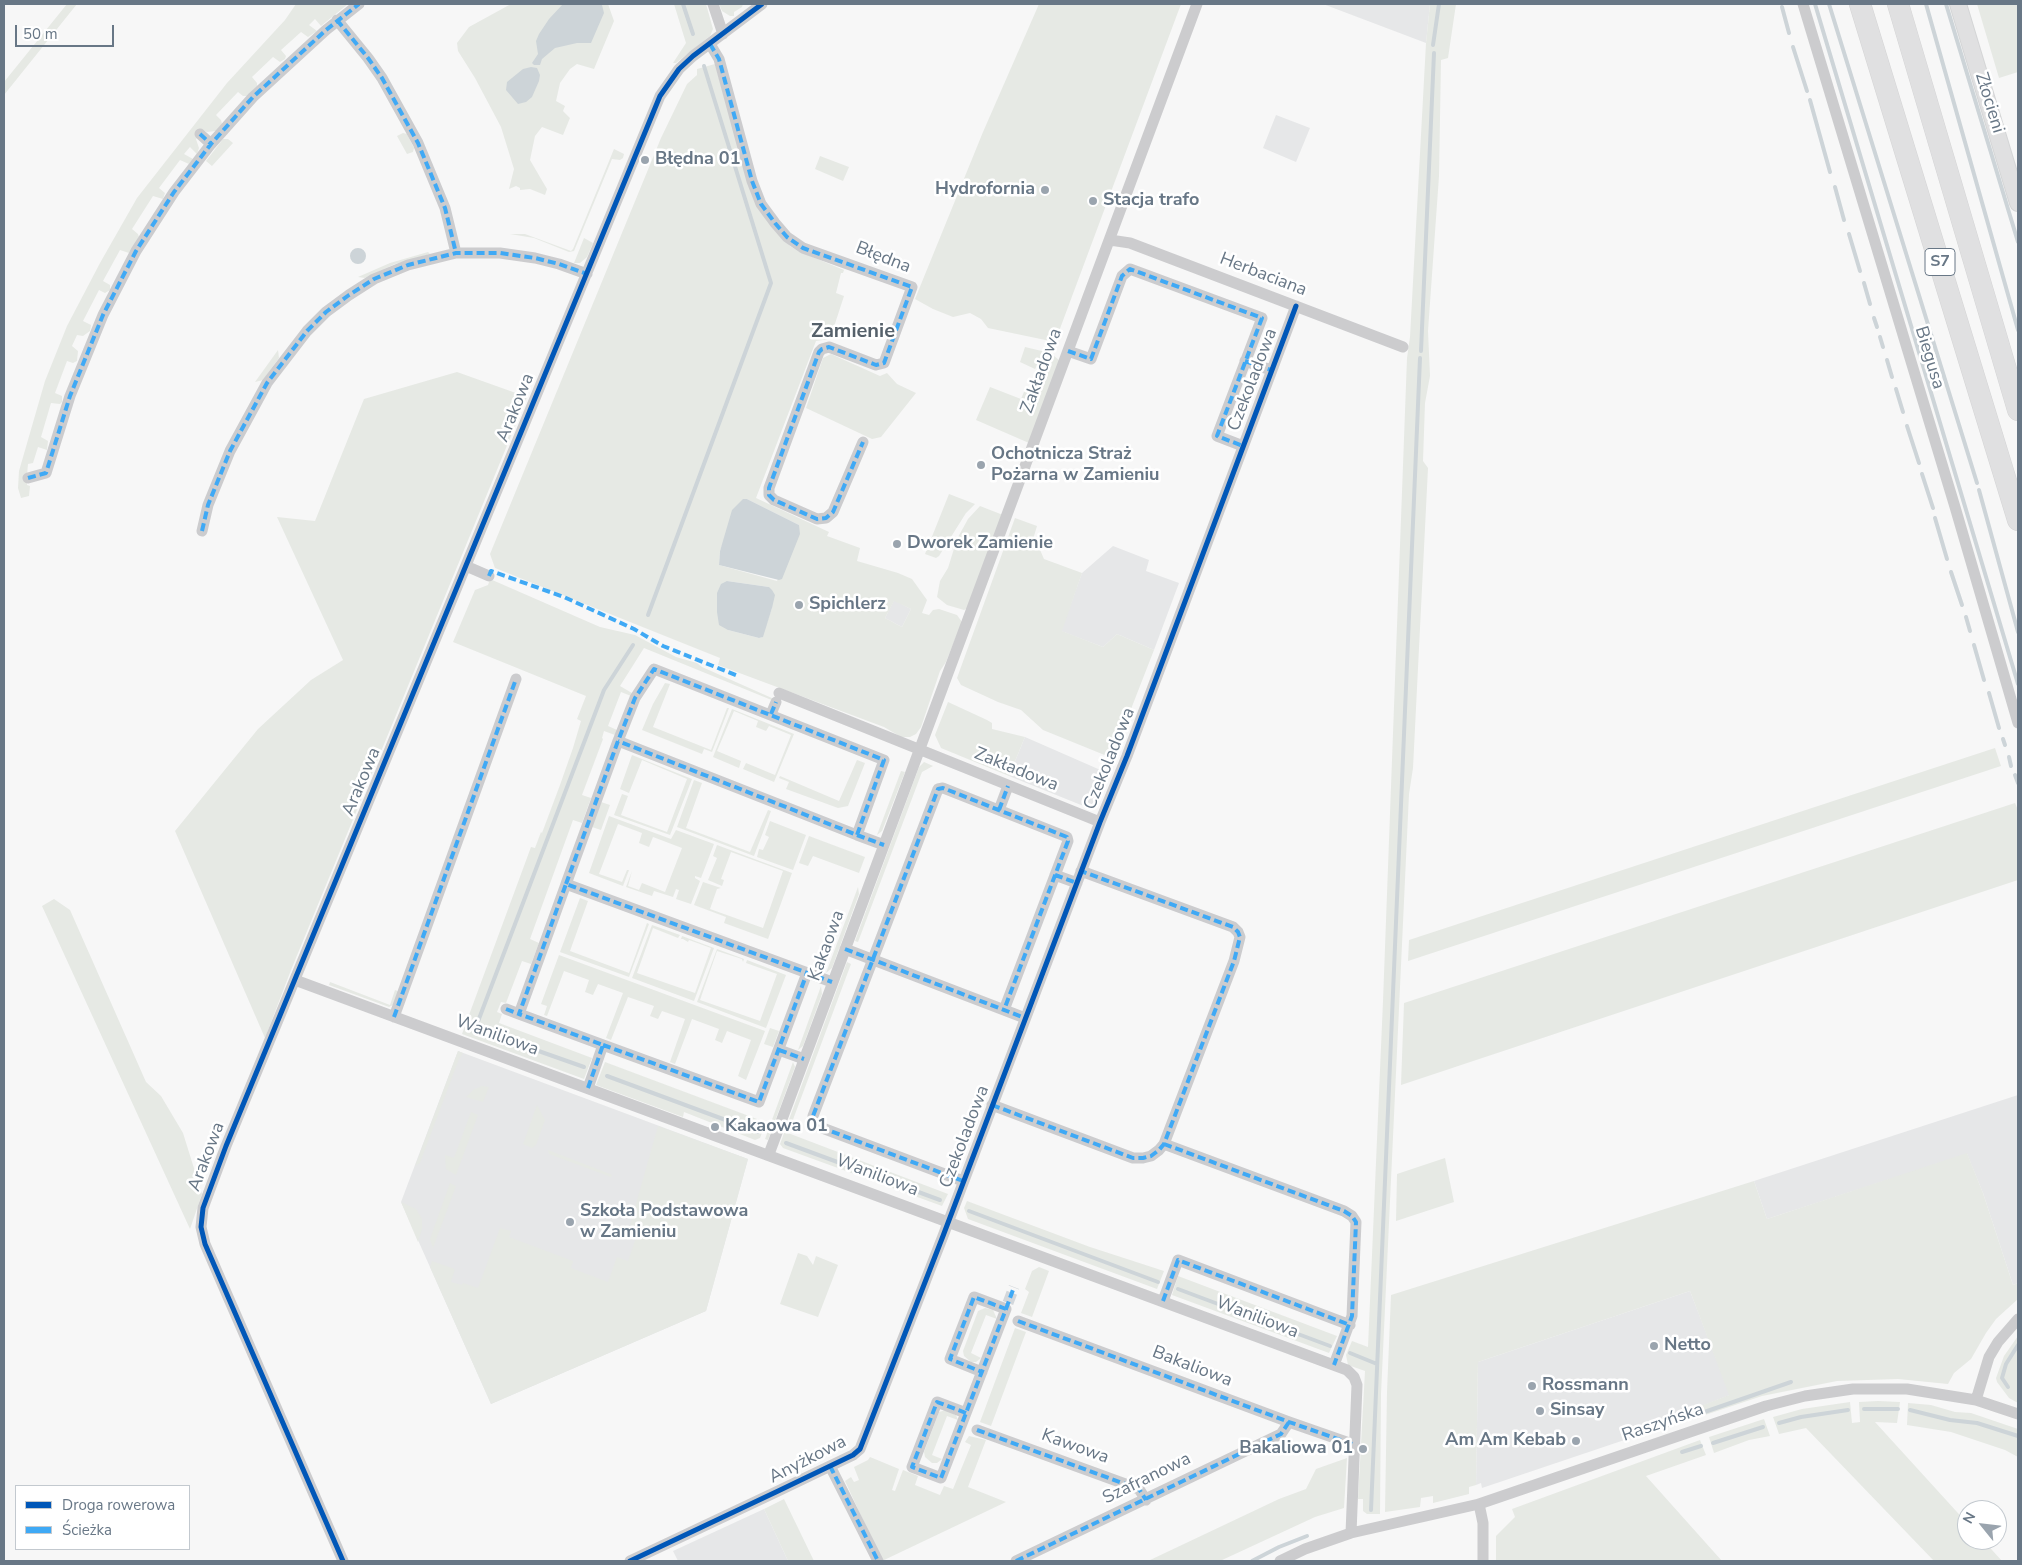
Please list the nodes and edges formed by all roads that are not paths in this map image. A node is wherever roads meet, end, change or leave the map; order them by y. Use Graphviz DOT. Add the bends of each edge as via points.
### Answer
graph roads {
  1 [pos="358,4"];
  2 [pos="713,4"];
  3 [pos="762,4"];
  4 [pos="1197,4"];
  5 [pos="1803,4"];
  6 [pos="1860,4"];
  7 [pos="1898,4"];
  8 [pos="1958,4"];
  9 [pos="337,20"];
  10 [pos="723,34"];
  11 [pos="710,44"];
  12 [pos="200,134"];
  13 [pos="211,144"];
  14 [pos="2018,203"];
  15 [pos="1110,240"];
  16 [pos="456,253"];
  17 [pos="587,274"];
  18 [pos="1296,306"];
  19 [pos="1403,347"];
  20 [pos="1068,351"];
  21 [pos="1245,361"];
  22 [pos="1271,370"];
  23 [pos="2018,410"];
  24 [pos="863,442"];
  25 [pos="1243,446"];
  26 [pos="28,478"];
  27 [pos="2018,520"];
  28 [pos="202,531"];
  29 [pos="466,566"];
  30 [pos="489,576"];
  31 [pos="516,680"];
  32 [pos="771,714"];
  33 [pos="2018,723"];
  34 [pos="618,741"];
  35 [pos="920,750"];
  36 [pos="1008,786"];
  37 [pos="999,810"];
  38 [pos="1100,822"];
  39 [pos="856,835"];
  40 [pos="884,845"];
  41 [pos="1082,871"];
  42 [pos="1055,875"];
  43 [pos="1076,883"];
  44 [pos="566,884"];
  45 [pos="845,949"];
  46 [pos="872,959"];
  47 [pos="807,972"];
  48 [pos="295,980"];
  49 [pos="832,982"];
  50 [pos="506,1009"];
  51 [pos="1004,1010"];
  52 [pos="518,1014"];
  53 [pos="394,1017"];
  54 [pos="1025,1018"];
  55 [pos="603,1045"];
  56 [pos="779,1050"];
  57 [pos="804,1059"];
  58 [pos="588,1088"];
  59 [pos="992,1105"];
  60 [pos="1164,1144"];
  61 [pos="769,1154"];
  62 [pos="963,1181"];
  63 [pos="948,1221"];
  64 [pos="1163,1301"];
  65 [pos="2018,1319"];
  66 [pos="1018,1321"];
  67 [pos="1350,1325"];
  68 [pos="1334,1365"];
  69 [pos="982,1372"];
  70 [pos="1976,1400"];
  71 [pos="966,1413"];
  72 [pos="2018,1414"];
  73 [pos="1289,1422"];
  74 [pos="983,1432"];
  75 [pos="1355,1445"];
  76 [pos="830,1466"];
  77 [pos="1146,1500"];
  78 [pos="1479,1504"];
  79 [pos="1351,1534"];
  80 [pos="343,1561"];
  81 [pos="630,1561"];
  82 [pos="878,1561"];
  83 [pos="1016,1561"];
  84 [pos="1280,1561"];
  85 [pos="1483,1561"];
  1 -- 9 [label="street"];
  2 -- 10 [label="street"];
  3 -- 10 [label="street"];
  4 -- 15 [label="street, Zakładowa"];
  5 -- 33 [label="street, Biegusa"];
  6 -- 27 [label="highway, S7"];
  7 -- 23 [label="highway, S7"];
  8 -- 14 [label="street, Złocieni"];
  9 -- 13 [label="street" via="274,76"];
  9 -- 16 [label="street" via="382,78 418,143 445,208"];
  10 -- 11 [label="street, Arakowa"];
  11 -- 17 [label="street, Arakowa" via="679,69 663,90"];
  11 -- 24 [label="street, Błędna" via="719,59 752,181 761,204 775,223 803,248 912,287 884,363 876,366 828,347 819,352 769,495 817,519 826,518 833,512"];
  12 -- 13 [label="street"];
  13 -- 26 [label="street" via="174,192 136,251 78,376 46,473"];
  15 -- 18 [label="street, Herbaciana" via="1130,243"];
  15 -- 20 [label="street, Zakładowa"];
  16 -- 17 [label="street" via="500,253 535,258"];
  16 -- 28 [label="street" via="408,265 374,279 336,304 307,331 274,374 243,424 214,488"];
  17 -- 29 [label="street, Arakowa"];
  18 -- 19 [label="street, Herbaciana"];
  18 -- 22 [label="street, Czekoladowa"];
  20 -- 21 [label="street" via="1091,359 1122,276 1130,268 1262,318"];
  20 -- 35 [label="street, Zakładowa"];
  21 -- 22 [label="street"];
  21 -- 25 [label="street" via="1217,436"];
  22 -- 25 [label="street, Czekoladowa"];
  25 -- 38 [label="street, Czekoladowa"];
  29 -- 30 [label="street"];
  29 -- 48 [label="street, Arakowa"];
  31 -- 53 [label="street"];
  32 -- 34 [label="street" via="654,669 635,698"];
  32 -- 35 [label="street, Zakładowa" via="778,697"];
  32 -- 39 [label="street" via="884,760"];
  34 -- 39 [label="street"];
  34 -- 44 [label="street"];
  35 -- 36 [label="street, Zakładowa"];
  35 -- 40 [label="street, Kakaowa"];
  36 -- 37 [label="street"];
  36 -- 38 [label="street, Zakładowa"];
  37 -- 42 [label="street" via="1067,837"];
  37 -- 46 [label="street" via="943,788 936,791"];
  38 -- 41 [label="street, Czekoladowa"];
  39 -- 40 [label="street"];
  40 -- 45 [label="street, Kakaowa"];
  41 -- 43 [label="street, Czekoladowa"];
  41 -- 60 [label="street" via="1238,932 1239,945 1234,962"];
  42 -- 43 [label="street"];
  42 -- 51 [label="street"];
  43 -- 54 [label="street, Czekoladowa"];
  44 -- 47 [label="street"];
  44 -- 52 [label="street"];
  45 -- 46 [label="street"];
  45 -- 49 [label="street, Kakaowa"];
  46 -- 51 [label="street"];
  46 -- 62 [label="street" via="813,1121 817,1126"];
  47 -- 49 [label="street"];
  47 -- 56 [label="street"];
  48 -- 53 [label="street, Waniliowa"];
  48 -- 80 [label="street, Arakowa" via="211,1181 201,1228 205,1244"];
  49 -- 57 [label="street, Kakaowa"];
  50 -- 52 [label="street"];
  51 -- 54 [label="street"];
  52 -- 55 [label="street"];
  53 -- 58 [label="street, Waniliowa"];
  54 -- 59 [label="street, Czekoladowa"];
  55 -- 56 [label="street" via="759,1102"];
  55 -- 58 [label="street"];
  56 -- 57 [label="street"];
  57 -- 61 [label="street, Kakaowa"];
  58 -- 61 [label="street, Waniliowa"];
  59 -- 60 [label="street" via="1132,1158 1151,1156"];
  59 -- 62 [label="street, Czekoladowa"];
  60 -- 67 [label="street" via="1352,1216 1356,1222"];
  61 -- 63 [label="street, Waniliowa"];
  62 -- 63 [label="street, Czekoladowa"];
  63 -- 64 [label="street, Waniliowa"];
  63 -- 76 [label="street, Anyżkowa" via="864,1441 853,1455"];
  64 -- 67 [label="street" via="1178,1260"];
  64 -- 68 [label="street, Waniliowa"];
  65 -- 70 [label="street" via="1989,1357"];
  66 -- 73 [label="street, Bakaliowa"];
  67 -- 68 [label="street"];
  68 -- 75 [label="street, Waniliowa" via="1354,1376 1357,1385"];
  69 -- 69 [label="street" via="1007,1306 974,1297 950,1359"];
  69 -- 71 [label="street"];
  70 -- 72 [label="street, Raszyńska"];
  70 -- 78 [label="street, Raszyńska" via="1885,1388 1853,1388 1805,1396 1757,1409"];
  71 -- 71 [label="street" via="941,1478 912,1467 937,1402"];
  73 -- 75 [label="street, Bakaliowa"];
  73 -- 77 [label="street, Szafranowa" via="1281,1434"];
  74 -- 77 [label="street, Kawowa" via="1139,1489"];
  75 -- 79 [label="street, Waniliowa"];
  76 -- 81 [label="street, Anyżkowa"];
  76 -- 82 [label="street"];
  77 -- 83 [label="street, Szafranowa"];
  78 -- 79 [label="street, Raszyńska"];
  78 -- 85 [label="street" via="1483,1523"];
  79 -- 84 [label="street, Raszyńska"];
}
